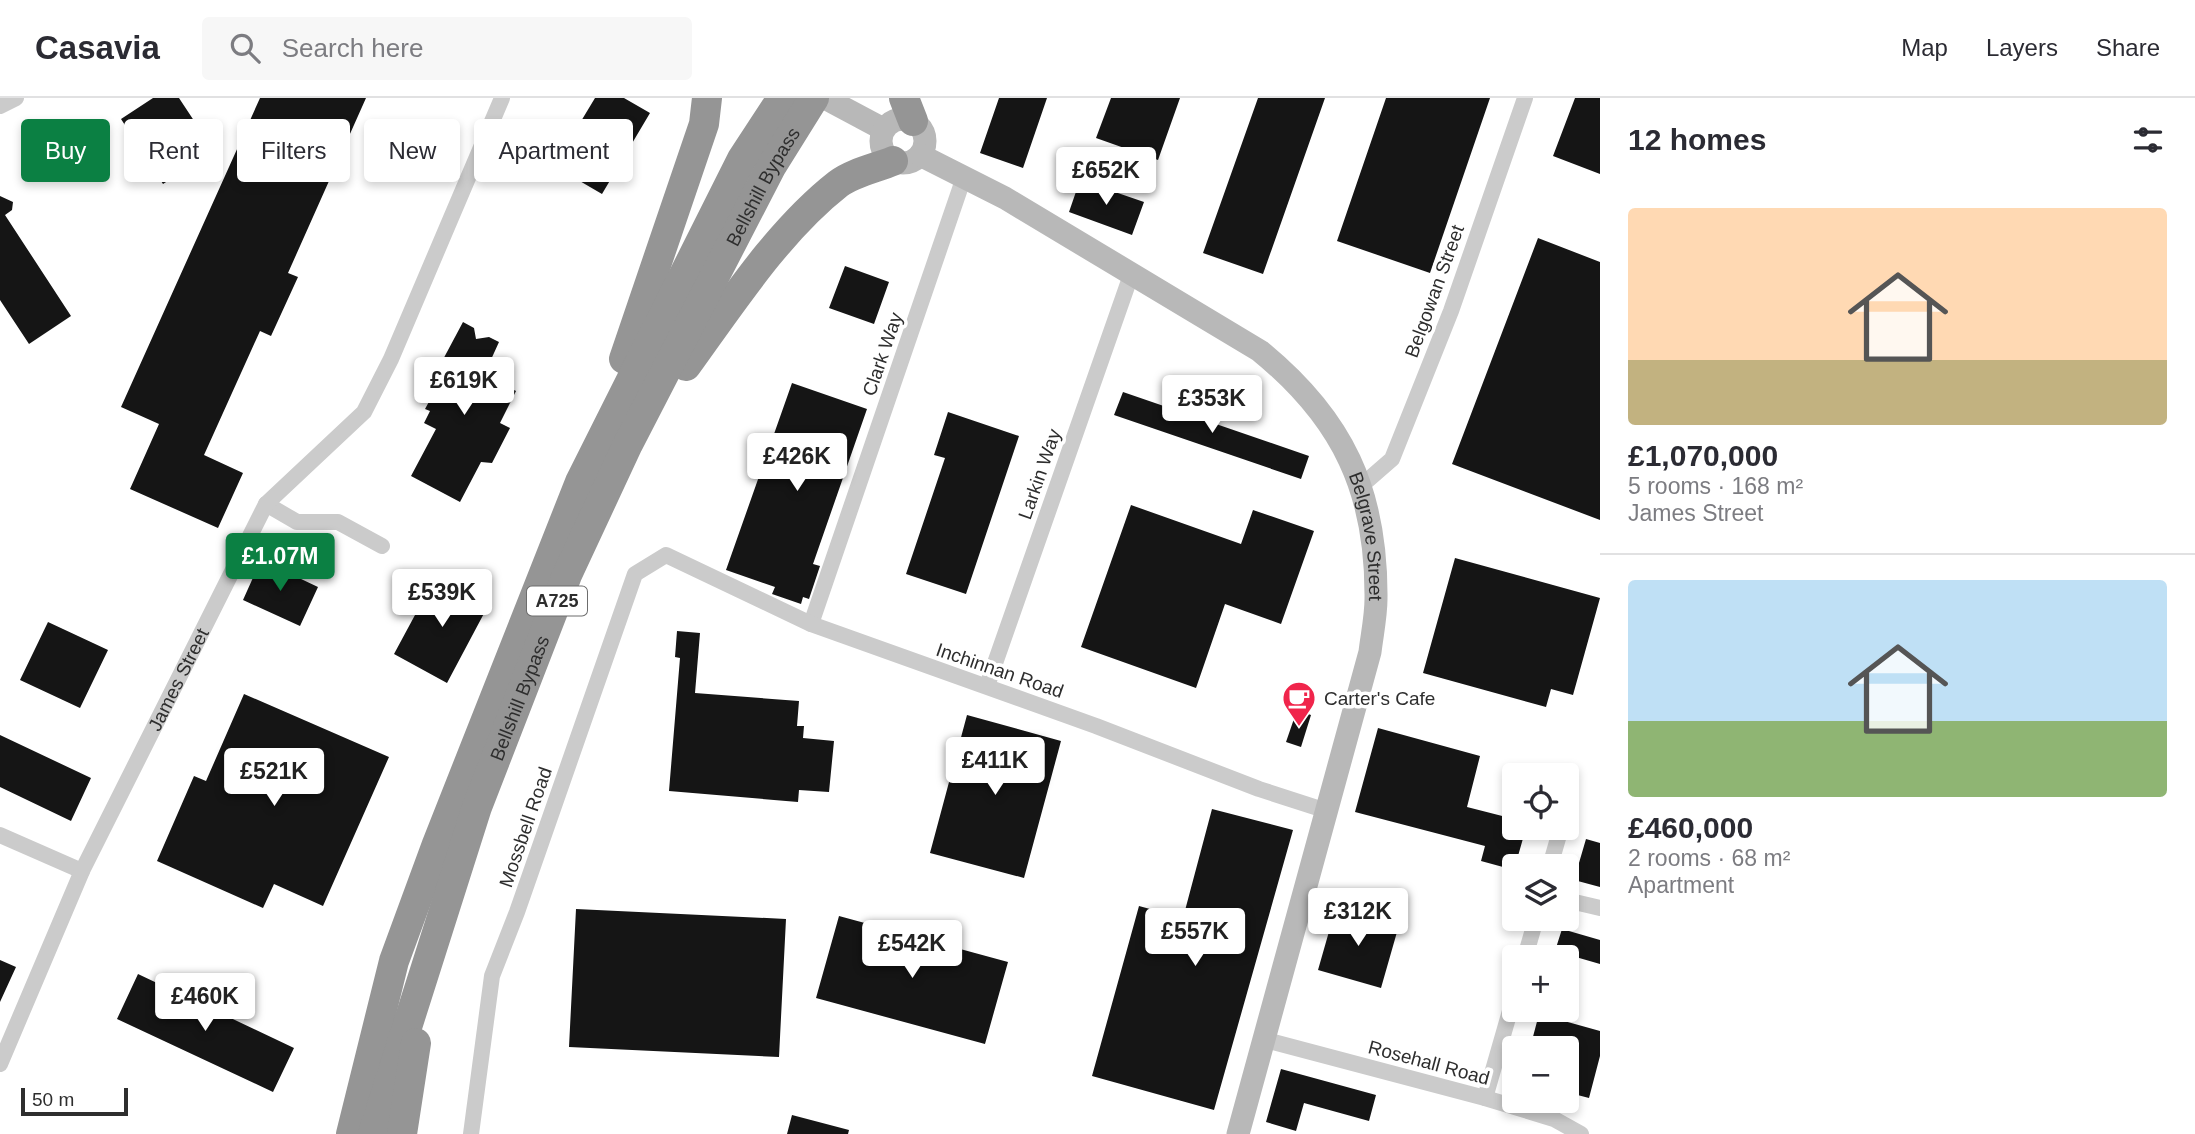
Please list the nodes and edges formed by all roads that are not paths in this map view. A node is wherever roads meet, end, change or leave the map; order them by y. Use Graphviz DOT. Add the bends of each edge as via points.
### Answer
graph roads {
  1 [pos="16,98"];
  2 [pos="707,98"];
  3 [pos="782,98"];
  4 [pos="814,98"];
  5 [pos="825,98"];
  6 [pos="1525,98"];
  7 [pos="496,99"];
  8 [pos="0,106"];
  9 [pos="909,109"];
  10 [pos="883,130"];
  11 [pos="907,158"];
  12 [pos="964,177"];
  13 [pos="1131,275"];
  14 [pos="628,444"];
  15 [pos="580,482"];
  16 [pos="1361,486"];
  17 [pos="265,504"];
  18 [pos="382,546"];
  19 [pos="666,555"];
  20 [pos="811,624"];
  21 [pos="987,686"];
  22 [pos="1327,811"];
  23 [pos="0,835"];
  24 [pos="82,871"];
  25 [pos="1579,903"];
  26 [pos="1600,908"];
  27 [pos="432,946"];
  28 [pos="394,961"];
  29 [pos="1507,1022"];
  30 [pos="1262,1039"];
  31 [pos="0,1064"];
  32 [pos="1485,1098"];
  33 [pos="329,1134"];
  34 [pos="351,1134"];
  35 [pos="373,1134"];
  36 [pos="401,1134"];
  37 [pos="471,1134"];
  38 [pos="1238,1134"];
  39 [pos="1581,1134"];
  1 -- 8 [label="street"];
  2 -- 15 [label="highway" via="704,124"];
  3 -- 15 [label="highway, Bellshill Bypass / A725" via="742,159"];
  4 -- 14 [label="highway, Bellshill Bypass / A725" via="771,167"];
  5 -- 10 [label="street"];
  6 -- 16 [label="street, Belgowan Street" via="1451,311 1392,459"];
  7 -- 17 [label="street, James Street" via="391,359 364,412"];
  9 -- 10 [label="street"];
  9 -- 11 [label="street" via="925,136 924,149"];
  10 -- 11 [label="street" via="883,151"];
  11 -- 12 [label="street, Belgrave Street"];
  11 -- 14 [label="highway" via="840,182 795,225 747,282"];
  12 -- 13 [label="street, Belgrave Street"];
  12 -- 20 [label="street, Clark Way"];
  13 -- 16 [label="street, Belgrave Street" via="1280,367 1318,406 1352,461"];
  13 -- 21 [label="street, Larkin Way"];
  14 -- 27 [label="highway, Bellshill Bypass / A725" via="562,588 477,807"];
  15 -- 28 [label="highway, Bellshill Bypass / A725"];
  16 -- 22 [label="street, Belgrave Street" via="1370,520 1377,601 1370,652"];
  17 -- 18 [label="street" via="297,522 338,522"];
  17 -- 24 [label="street, James Street"];
  19 -- 20 [label="street, Inchinnan Road"];
  19 -- 37 [label="street, Mossbell Road" via="635,574 492,976"];
  20 -- 21 [label="street, Inchinnan Road"];
  21 -- 22 [label="street, Inchinnan Road"];
  22 -- 30 [label="street, Belgrave Street"];
  23 -- 24 [label="street"];
  24 -- 31 [label="street, James Street"];
  25 -- 26 [label="street"];
  27 -- 35 [label="highway, Bellshill Bypass / A725"];
  27 -- 36 [label="highway"];
  28 -- 33 [label="highway, A725"];
  28 -- 34 [label="highway, Bellshill Bypass / A725"];
  29 -- 32 [label="street"];
  30 -- 32 [label="street, Rosehall Road"];
  30 -- 38 [label="street, Belgrave Street"];
  32 -- 39 [label="street, Rosehall Road" via="1554,1119"];
}
